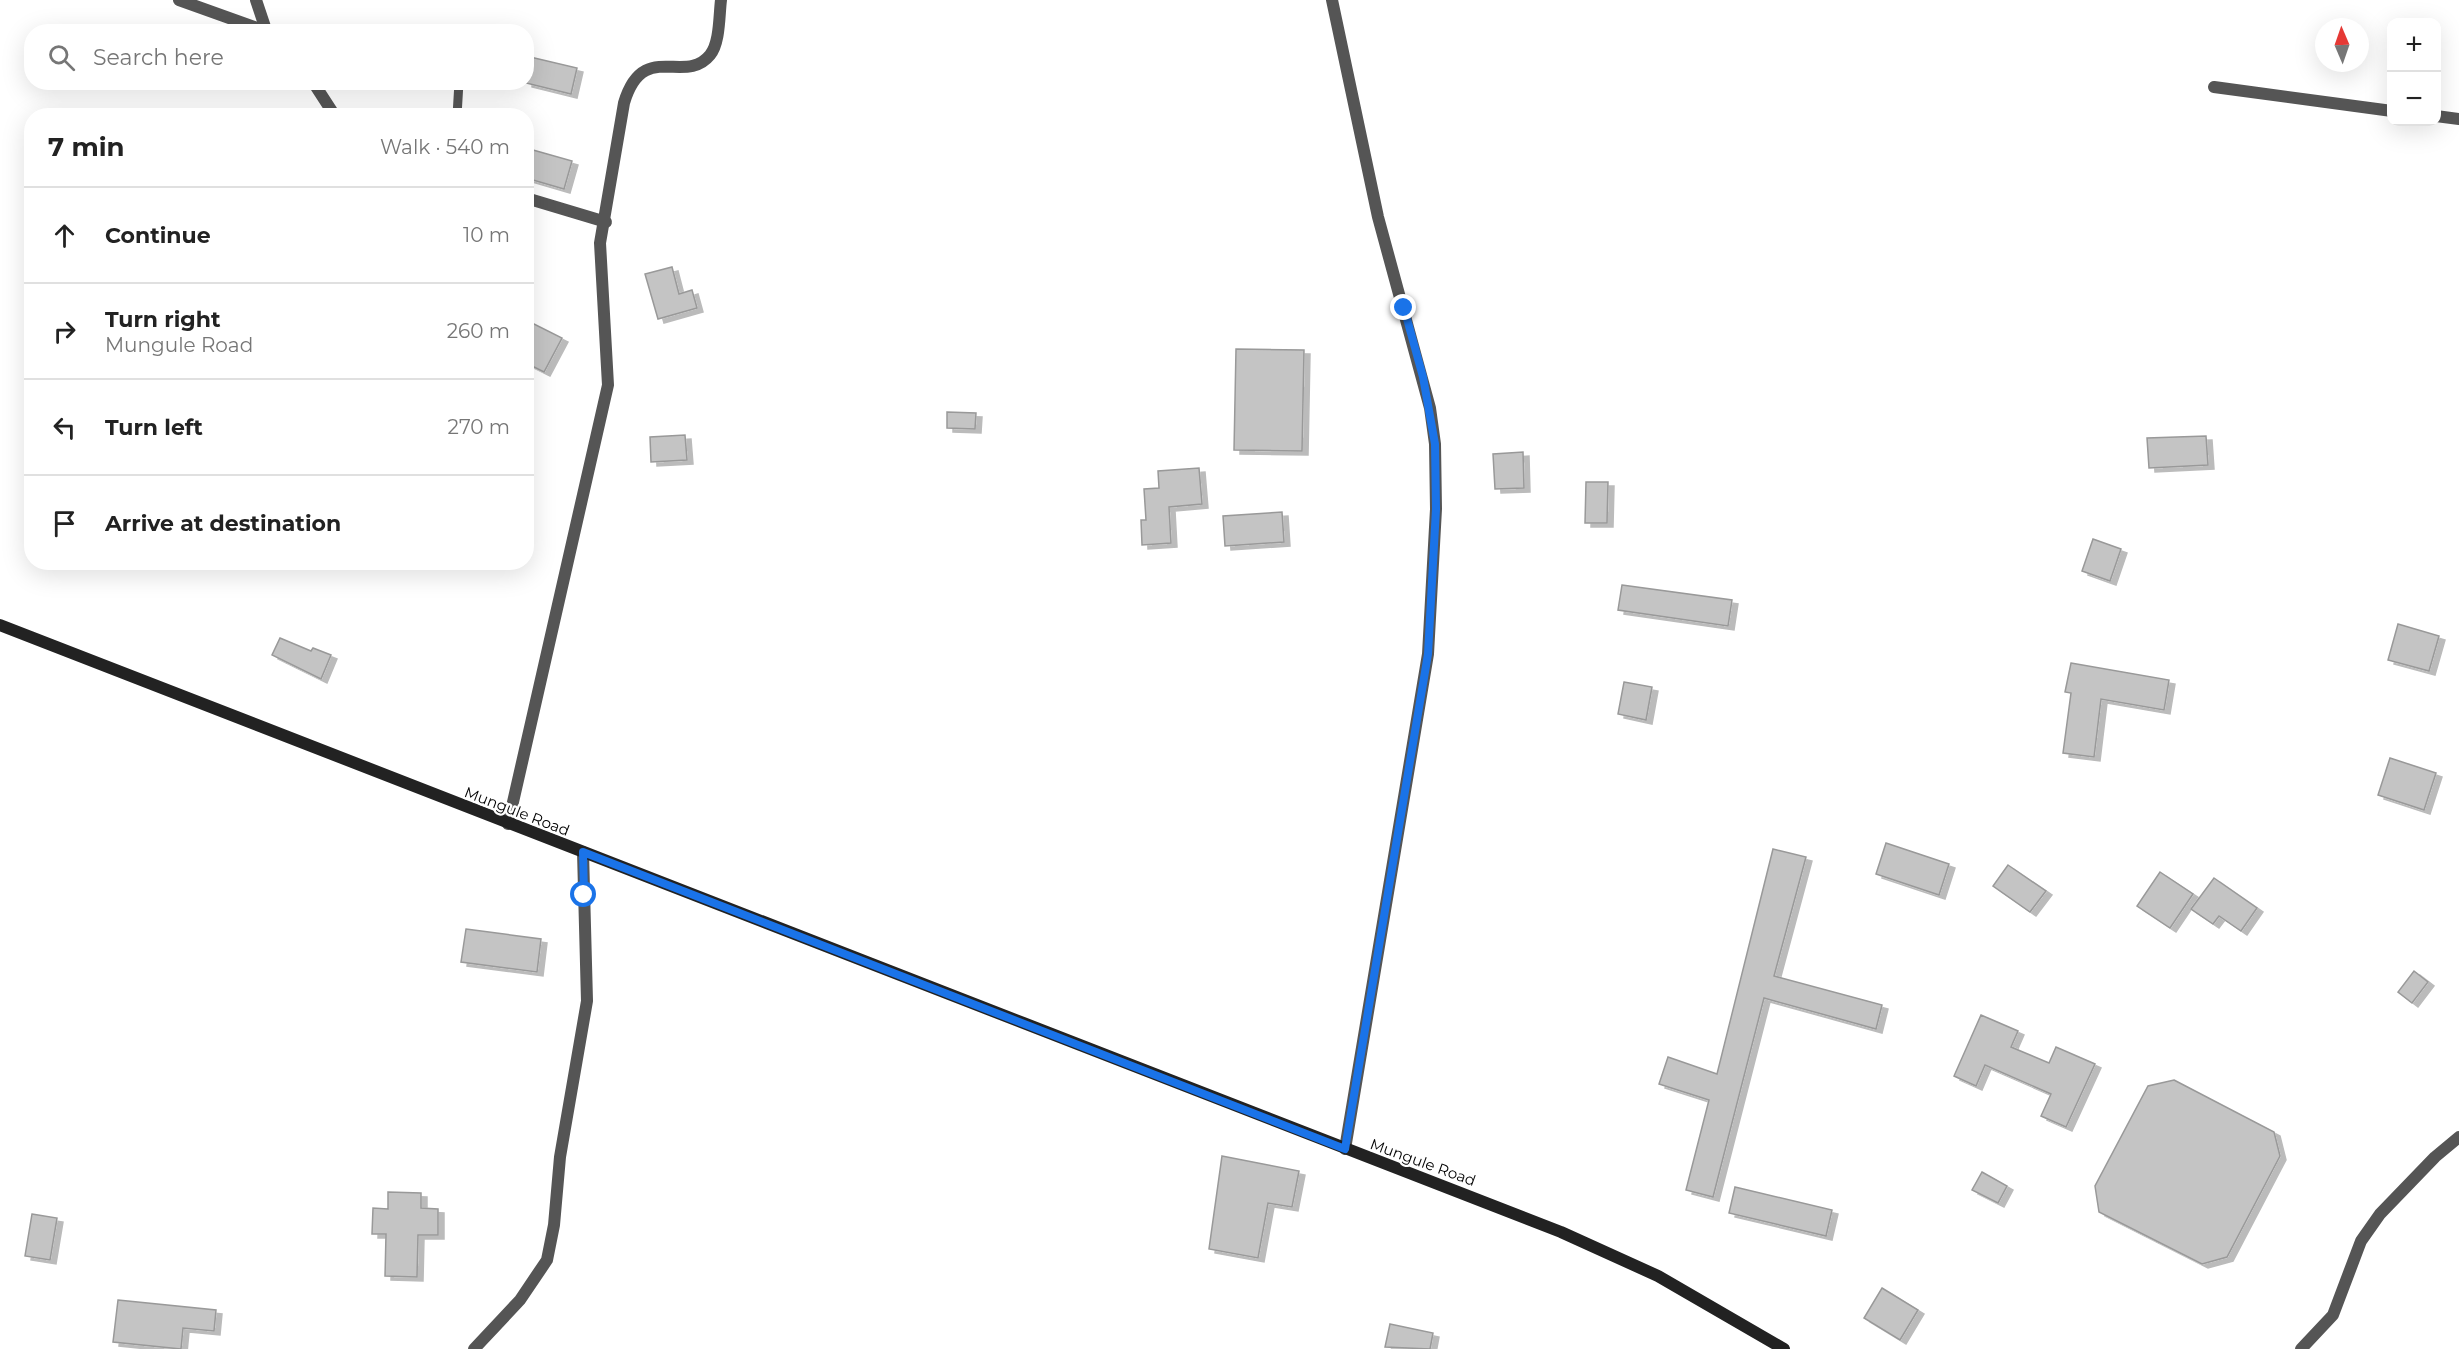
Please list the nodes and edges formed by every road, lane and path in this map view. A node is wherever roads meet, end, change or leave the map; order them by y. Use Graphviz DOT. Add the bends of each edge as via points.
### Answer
graph roads {
  1 [pos="179,0"];
  2 [pos="256,0"];
  3 [pos="721,0"];
  4 [pos="1332,0"];
  5 [pos="247,24"];
  6 [pos="265,24"];
  7 [pos="2214,87"];
  8 [pos="318,90"];
  9 [pos="459,90"];
  10 [pos="330,108"];
  11 [pos="457,108"];
  12 [pos="2387,110"];
  13 [pos="2441,117"];
  14 [pos="2459,119"];
  15 [pos="534,200"];
  16 [pos="606,222"];
  17 [pos="0,625"];
  18 [pos="508,824"];
  19 [pos="583,852"];
  20 [pos="2459,1137"];
  21 [pos="1345,1149"];
  22 [pos="474,1349"];
  23 [pos="1784,1349"];
  24 [pos="2301,1349"];
  1 -- 5 [label="street"];
  2 -- 6 [label="street"];
  3 -- 16 [label="street" via="711,55 701,62 651,68 638,74 629,86"];
  4 -- 21 [label="street" via="1378,217 1430,408 1436,509 1428,654"];
  7 -- 12 [label="street"];
  8 -- 10 [label="street"];
  9 -- 11 [label="lane"];
  13 -- 14 [label="street"];
  15 -- 16 [label="street"];
  16 -- 18 [label="street" via="600,243 608,385"];
  17 -- 18 [label="street, Mungule Road"];
  18 -- 19 [label="street, Mungule Road"];
  19 -- 21 [label="street, Mungule Road"];
  19 -- 22 [label="street" via="586,1001 547,1260 520,1300"];
  20 -- 24 [label="street" via="2435,1157 2367,1232 2345,1277 2333,1315"];
  21 -- 23 [label="street, Mungule Road" via="1562,1232 1658,1276"];
}
